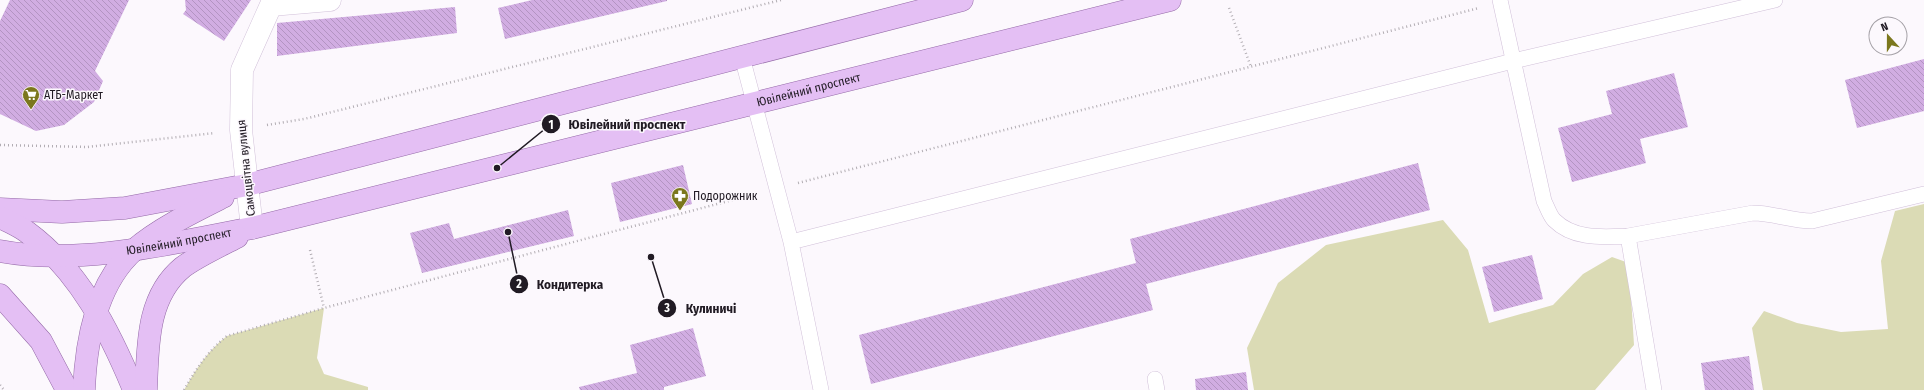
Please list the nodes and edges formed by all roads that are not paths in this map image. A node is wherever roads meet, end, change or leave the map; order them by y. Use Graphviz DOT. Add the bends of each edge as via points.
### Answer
graph roads {
  1 [pos="330,0"];
  2 [pos="962,0"];
  3 [pos="1170,0"];
  4 [pos="1775,0"];
  5 [pos="1500,1"];
  6 [pos="272,2"];
  7 [pos="742,58"];
  8 [pos="1513,61"];
  9 [pos="754,104"];
  10 [pos="247,185"];
  11 [pos="1924,194"];
  12 [pos="0,209"];
  13 [pos="0,217"];
  14 [pos="252,228"];
  15 [pos="1628,236"];
  16 [pos="791,242"];
  17 [pos="134,250"];
  18 [pos="0,251"];
  19 [pos="54,256"];
  20 [pos="0,295"];
  21 [pos="95,312"];
  22 [pos="67,390"];
  23 [pos="84,390"];
  24 [pos="134,390"];
  25 [pos="146,390"];
  26 [pos="821,390"];
  27 [pos="1654,390"];
  1 -- 6 [label="street, Самоцвітна вулиця"];
  2 -- 7 [label="main road"];
  3 -- 9 [label="main road, Ювілейний проспект"];
  4 -- 8 [label="lane"];
  5 -- 8 [label="lane"];
  6 -- 10 [label="street, Самоцвітна вулиця" via="242,70 240,130"];
  7 -- 9 [label="lane"];
  7 -- 10 [label="main road"];
  8 -- 15 [label="lane" via="1544,201 1553,220 1567,230 1593,237"];
  8 -- 16 [label="lane"];
  9 -- 14 [label="main road, Ювілейний проспект"];
  9 -- 16 [label="lane"];
  10 -- 12 [label="main road" via="125,208 62,212"];
  10 -- 14 [label="street, Самоцвітна вулиця"];
  10 -- 17 [label="main road" via="181,218"];
  11 -- 15 [label="lane" via="1812,220 1800,221 1773,214 1753,213"];
  13 -- 19 [label="main road" via="26,232"];
  14 -- 17 [label="main road, Ювілейний проспект"];
  14 -- 25 [label="main road" via="183,267 164,287 152,316"];
  15 -- 27 [label="lane"];
  16 -- 26 [label="lane"];
  17 -- 19 [label="main road, Ювілейний проспект"];
  17 -- 21 [label="main road" via="111,278"];
  18 -- 19 [label="main road, Ювілейний проспект"];
  19 -- 21 [label="main road" via="78,282"];
  20 -- 22 [label="main road" via="41,341"];
  21 -- 23 [label="main road"];
  21 -- 24 [label="main road" via="119,353"];
}
